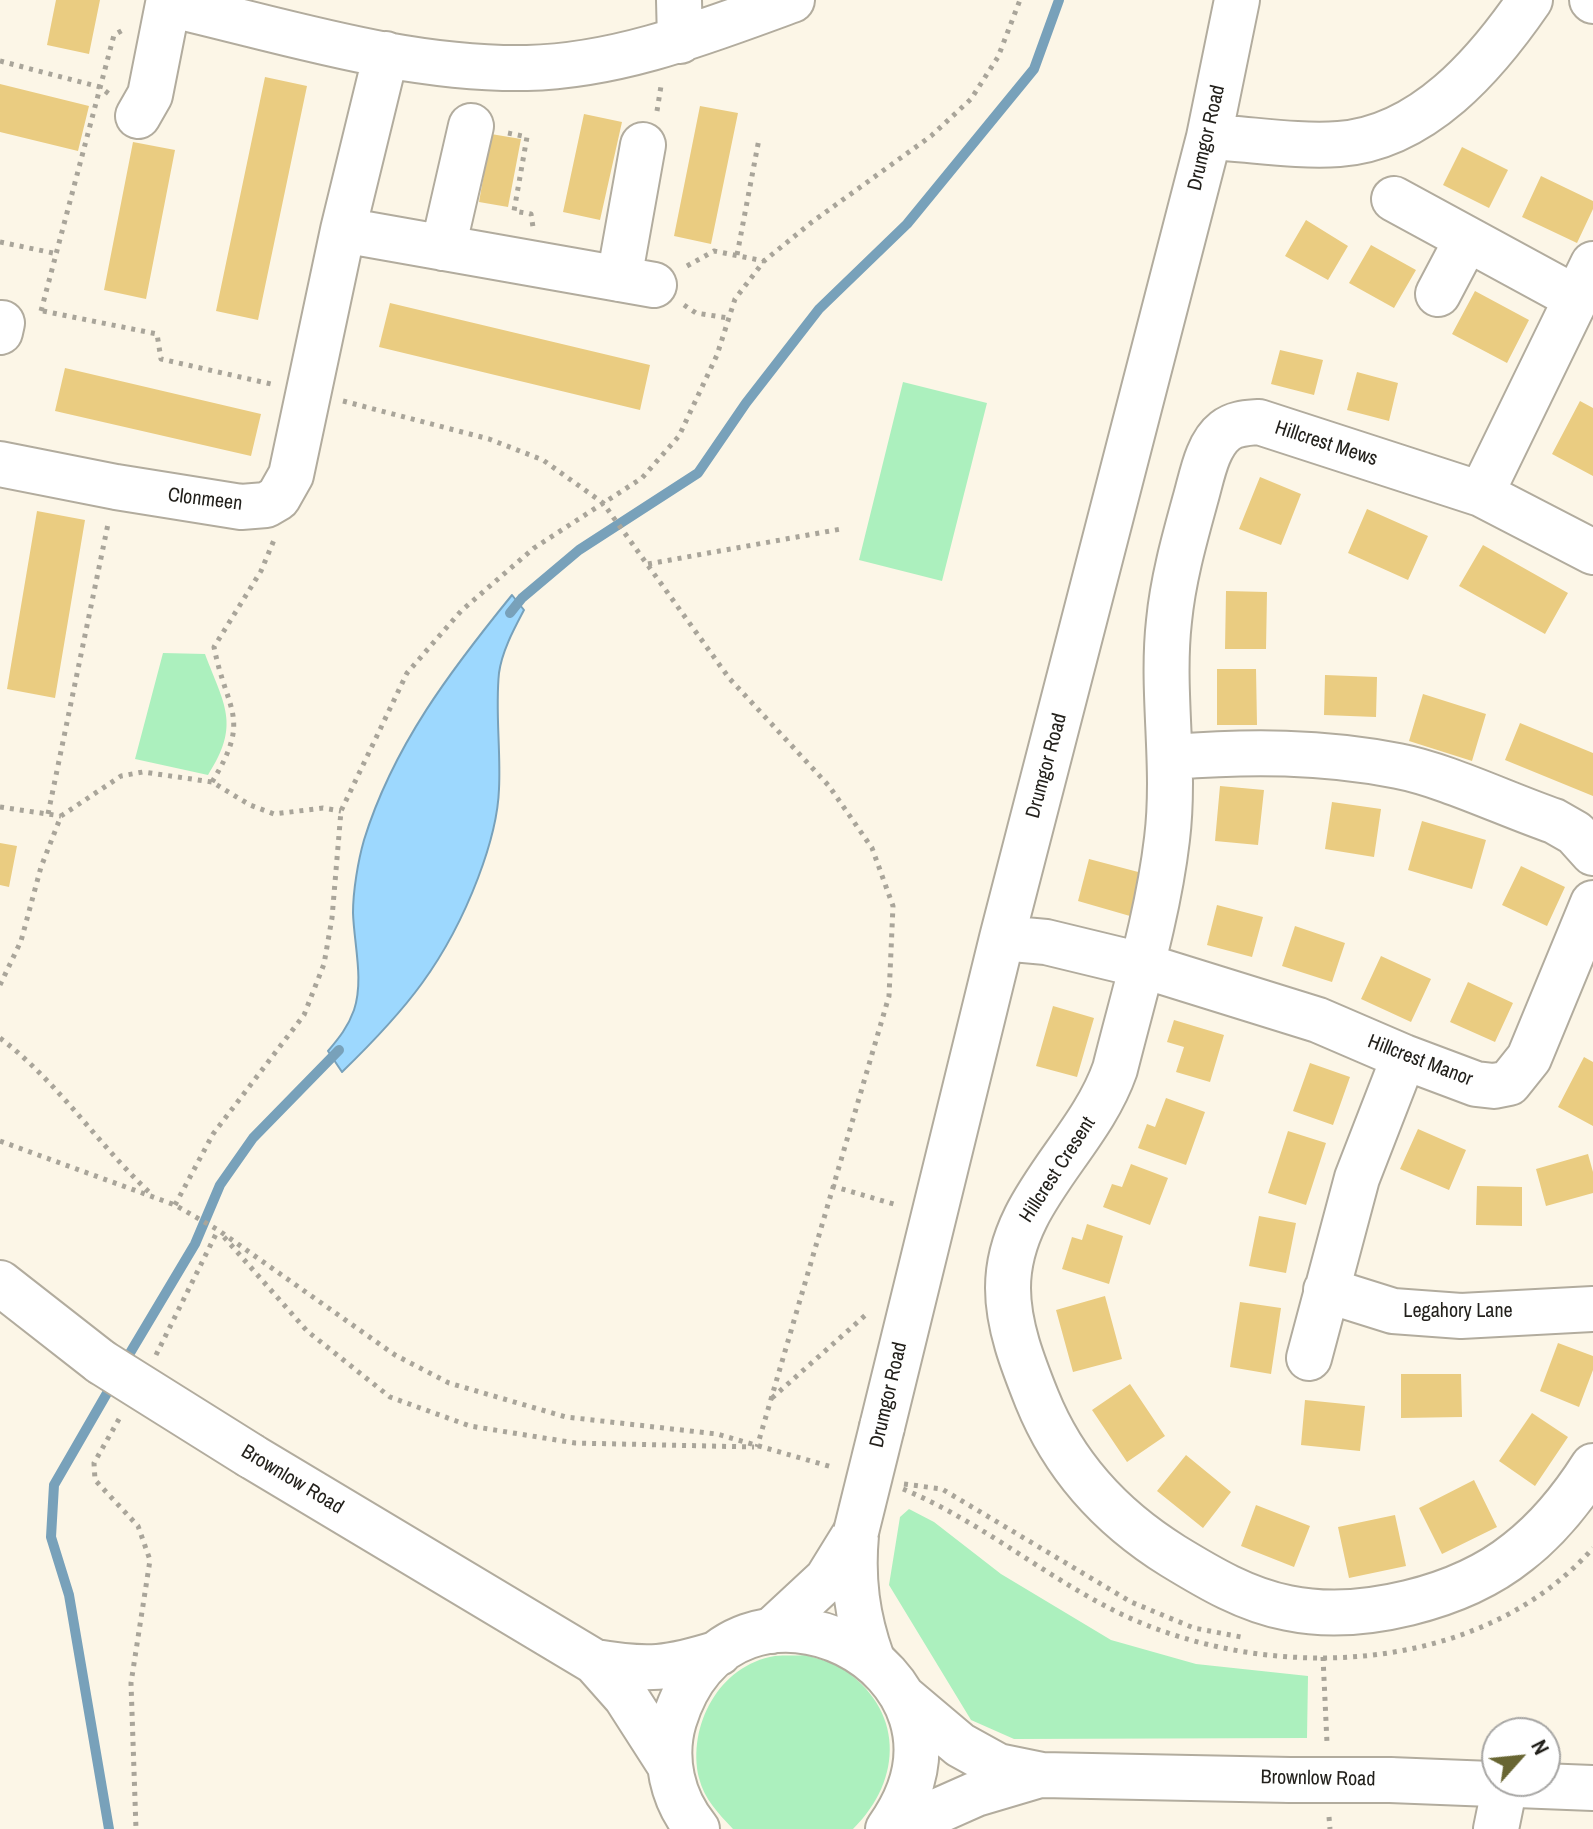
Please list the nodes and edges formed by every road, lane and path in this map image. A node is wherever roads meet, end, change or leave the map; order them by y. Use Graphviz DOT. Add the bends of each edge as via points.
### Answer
graph roads {
  1 [pos="792,0"];
  2 [pos="1020,0"];
  3 [pos="1237,0"];
  4 [pos="1530,0"];
  5 [pos="168,2"];
  6 [pos="675,28"];
  7 [pos="386,54"];
  8 [pos="0,61"];
  9 [pos="100,87"];
  10 [pos="138,116"];
  11 [pos="471,126"];
  12 [pos="1209,137"];
  13 [pos="759,139"];
  14 [pos="643,145"];
  15 [pos="1394,199"];
  16 [pos="343,230"];
  17 [pos="1467,239"];
  18 [pos="0,242"];
  19 [pos="443,248"];
  20 [pos="58,254"];
  21 [pos="737,255"];
  22 [pos="764,261"];
  23 [pos="537,264"];
  24 [pos="1585,281"];
  25 [pos="636,282"];
  26 [pos="1438,294"];
  27 [pos="43,311"];
  28 [pos="1,327"];
  29 [pos="307,392"];
  30 [pos="0,464"];
  31 [pos="116,487"];
  32 [pos="1481,494"];
  33 [pos="278,498"];
  34 [pos="603,503"];
  35 [pos="841,529"];
  36 [pos="1593,552"];
  37 [pos="648,564"];
  38 [pos="1172,757"];
  39 [pos="212,782"];
  40 [pos="0,807"];
  41 [pos="341,811"];
  42 [pos="48,814"];
  43 [pos="61,816"];
  44 [pos="1593,853"];
  45 [pos="1593,903"];
  46 [pos="1002,938"];
  47 [pos="1141,965"];
  48 [pos="0,985"];
  49 [pos="0,1038"];
  50 [pos="1404,1057"];
  51 [pos="0,1141"];
  52 [pos="832,1186"];
  53 [pos="152,1195"];
  54 [pos="175,1205"];
  55 [pos="906,1208"];
  56 [pos="218,1230"];
  57 [pos="0,1283"];
  58 [pos="1326,1290"];
  59 [pos="876,1305"];
  60 [pos="1593,1309"];
  61 [pos="1309,1358"];
  62 [pos="151,1364"];
  63 [pos="771,1399"];
  64 [pos="122,1413"];
  65 [pos="757,1447"];
  66 [pos="1593,1466"];
  67 [pos="842,1469"];
  68 [pos="856,1532"];
  69 [pos="771,1631"];
  70 [pos="1323,1649"];
  71 [pos="719,1653"];
  72 [pos="872,1659"];
  73 [pos="595,1662"];
  74 [pos="902,1696"];
  75 [pos="1327,1751"];
  76 [pos="669,1764"];
  77 [pos="1042,1775"];
  78 [pos="1481,1784"];
  79 [pos="1561,1787"];
  80 [pos="1593,1788"];
  81 [pos="1503,1797"];
  82 [pos="1329,1813"];
  83 [pos="136,1829"];
  84 [pos="697,1829"];
  85 [pos="888,1829"];
  86 [pos="897,1829"];
  87 [pos="1330,1829"];
  88 [pos="1496,1829"];
  1 -- 6 [label="street"];
  2 -- 22 [label="path" via="998,57 971,99 931,136"];
  3 -- 12 [label="street, Drumgor Road"];
  4 -- 12 [label="street" via="1471,75 1438,103 1388,132 1340,144"];
  5 -- 7 [label="street"];
  5 -- 9 [label="path" via="114,35"];
  5 -- 10 [label="street" via="150,95"];
  6 -- 7 [label="street" via="611,57 529,68 443,65"];
  6 -- 14 [label="path" via="655,126"];
  7 -- 16 [label="street"];
  8 -- 9 [label="path"];
  9 -- 20 [label="path"];
  11 -- 19 [label="street"];
  11 -- 23 [label="path" via="527,137 514,211 531,214"];
  12 -- 46 [label="street, Drumgor Road"];
  13 -- 21 [label="path"];
  14 -- 25 [label="street"];
  15 -- 17 [label="street"];
  16 -- 19 [label="street"];
  16 -- 29 [label="street"];
  17 -- 24 [label="street"];
  17 -- 26 [label="street"];
  18 -- 20 [label="path"];
  19 -- 23 [label="street"];
  20 -- 27 [label="path"];
  21 -- 22 [label="path"];
  21 -- 25 [label="path" via="714,251"];
  22 -- 34 [label="path" via="735,299 717,355 679,436 642,478"];
  23 -- 25 [label="street"];
  24 -- 32 [label="street"];
  27 -- 28 [label="path"];
  27 -- 29 [label="path" via="157,334 161,359"];
  29 -- 33 [label="street" via="291,475"];
  29 -- 34 [label="path" via="489,439 543,460"];
  30 -- 31 [label="street, Clonmeen"];
  31 -- 33 [label="street, Clonmeen" via="241,507"];
  31 -- 42 [label="path"];
  32 -- 36 [label="street, Hillcrest Mews"];
  32 -- 38 [label="street, Hillcrest Mews" via="1259,422 1224,431 1202,474 1169,622"];
  33 -- 39 [label="path" via="273,550 214,647 236,719 234,740"];
  34 -- 37 [label="path"];
  34 -- 41 [label="path" via="522,559 461,611 407,673"];
  35 -- 37 [label="path"];
  37 -- 52 [label="path" via="729,678 829,786 872,848 893,906 889,996"];
  38 -- 44 [label="street" via="1258,751 1401,766 1554,821 1575,833"];
  38 -- 47 [label="street" via="1162,880"];
  39 -- 41 [label="path" via="274,814"];
  39 -- 43 [label="path" via="143,772 121,776"];
  40 -- 42 [label="path"];
  41 -- 54 [label="path" via="324,964 304,1015 213,1134"];
  42 -- 43 [label="path"];
  43 -- 48 [label="path" via="21,941"];
  45 -- 50 [label="street, Hillcrest Manor" via="1529,1058 1509,1083 1476,1084"];
  46 -- 47 [label="street, Hillcrest Manor" via="1046,942"];
  46 -- 68 [label="street, Drumgor Road, bridge"];
  47 -- 50 [label="street, Hillcrest Manor" via="1318,1020"];
  47 -- 66 [label="street, Hillcrest Cresent" via="1105,1099 1036,1197 1010,1256 1008,1290 1023,1364 1058,1445 1089,1486 1137,1533 1214,1581 1288,1608 1329,1612 1411,1603 1481,1574 1516,1554 1555,1518"];
  49 -- 53 [label="path" via="34,1064"];
  50 -- 58 [label="street" via="1357,1178"];
  51 -- 53 [label="path"];
  52 -- 55 [label="path"];
  52 -- 63 [label="path"];
  53 -- 54 [label="path"];
  54 -- 56 [label="path"];
  56 -- 62 [label="path"];
  56 -- 65 [label="path" via="395,1355 449,1383 566,1417 717,1434"];
  56 -- 65 [label="path" via="307,1331 390,1397 470,1426 575,1443"];
  57 -- 73 [label="street, Brownlow Road, bridge" via="101,1362"];
  58 -- 60 [label="street, Legahory Lane" via="1393,1311 1461,1316"];
  58 -- 61 [label="street"];
  59 -- 63 [label="path"];
  63 -- 65 [label="path"];
  64 -- 83 [label="path" via="94,1463 95,1480 138,1526 150,1560 131,1683"];
  65 -- 67 [label="path"];
  68 -- 69 [label="street, Drumgor Road" via="827,1579"];
  68 -- 72 [label="street, Drumgor Road" via="854,1588"];
  69 -- 71 [label="street"];
  69 -- 72 [label="street" via="814,1631"];
  70 -- 75 [label="path"];
  71 -- 73 [label="street, Brownlow Road" via="668,1668"];
  71 -- 76 [label="street" via="696,1675 680,1702"];
  72 -- 74 [label="street"];
  73 -- 76 [label="street, Brownlow Road" via="626,1697"];
  74 -- 77 [label="street, Brownlow Road" via="960,1745 998,1766"];
  74 -- 85 [label="street" via="916,1754 912,1783"];
  76 -- 84 [label="street" via="676,1792"];
  77 -- 78 [label="street, Brownlow Road, bridge"];
  77 -- 86 [label="street, Brownlow Road" via="976,1794"];
  79 -- 80 [label="street, Brownlow Road"];
  81 -- 88 [label="street"];
  82 -- 87 [label="path"];
}
